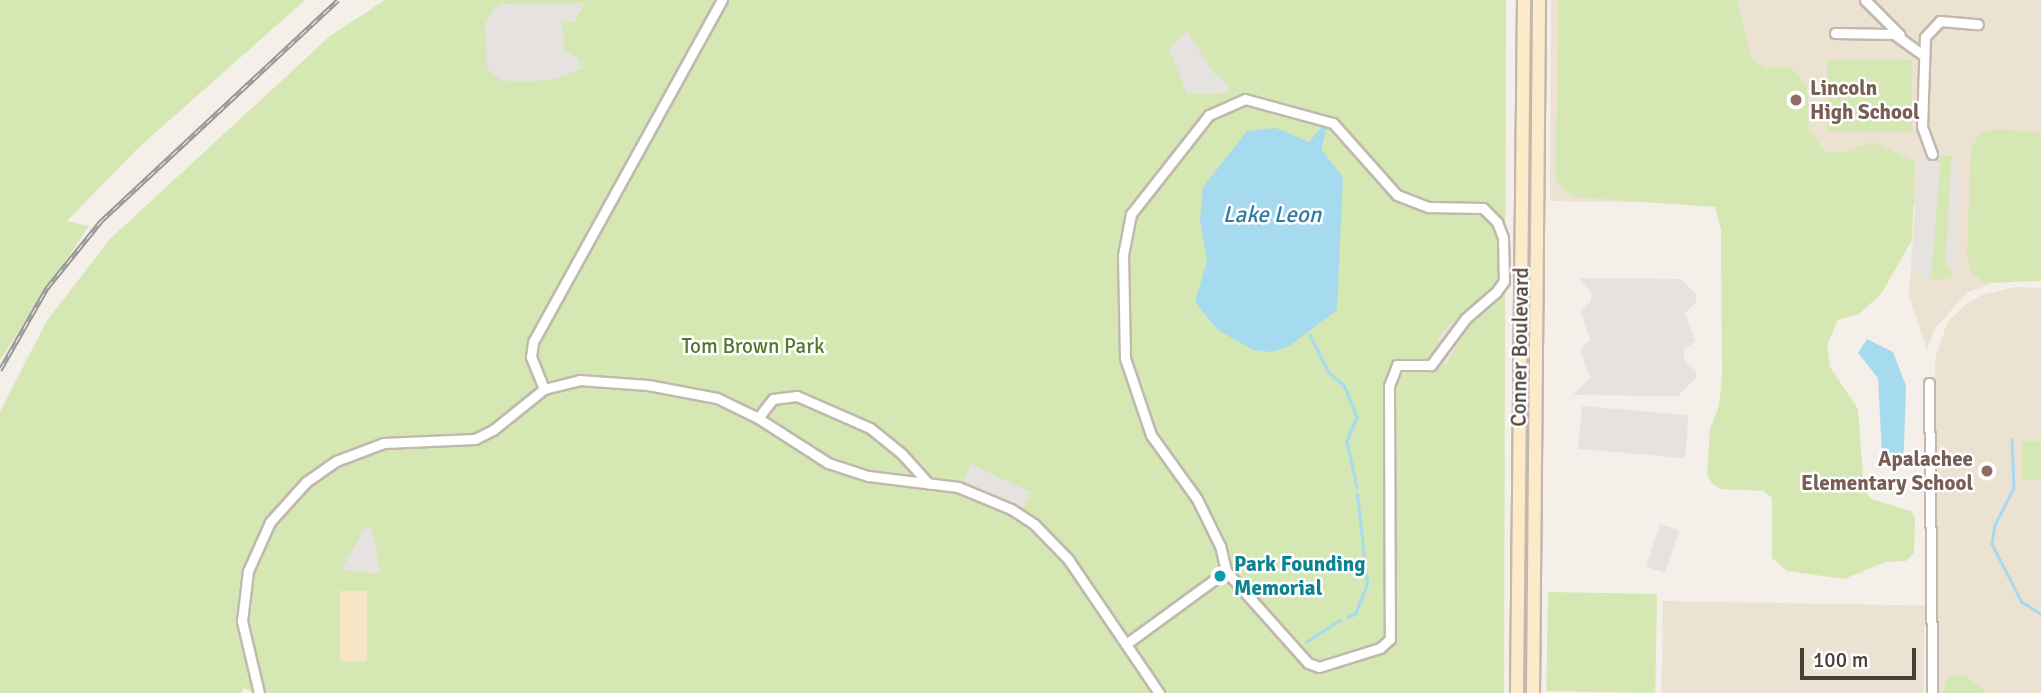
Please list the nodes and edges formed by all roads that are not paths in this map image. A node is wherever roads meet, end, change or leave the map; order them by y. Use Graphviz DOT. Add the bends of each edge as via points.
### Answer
graph roads {
  1 [pos="722,0"];
  2 [pos="1524,0"];
  3 [pos="1539,0"];
  4 [pos="1865,0"];
  5 [pos="1978,24"];
  6 [pos="1835,33"];
  7 [pos="1900,36"];
  8 [pos="1923,55"];
  9 [pos="1932,154"];
  10 [pos="1929,383"];
  11 [pos="544,389"];
  12 [pos="1520,394"];
  13 [pos="1535,394"];
  14 [pos="758,418"];
  15 [pos="929,484"];
  16 [pos="1226,571"];
  17 [pos="1126,644"];
  18 [pos="1156,689"];
  19 [pos="259,693"];
  20 [pos="1166,693"];
  21 [pos="1517,693"];
  22 [pos="1533,693"];
  23 [pos="1932,693"];
  1 -- 11 [label="street" via="533,342 531,357"];
  2 -- 12 [label="main road, Conner Boulevard"];
  3 -- 13 [label="main road, Conner Boulevard"];
  4 -- 7 [label="street"];
  5 -- 8 [label="street" via="1935,23 1925,37"];
  6 -- 7 [label="street"];
  7 -- 8 [label="street"];
  8 -- 9 [label="street" via="1923,137"];
  10 -- 23 [label="street"];
  11 -- 14 [label="street" via="579,380 648,385 717,398"];
  11 -- 19 [label="street" via="484,435 367,447 323,468 290,498 260,539 244,589 244,638"];
  12 -- 13 [label="main road"];
  12 -- 21 [label="main road, Conner Boulevard"];
  13 -- 22 [label="main road, Conner Boulevard"];
  14 -- 15 [label="street" via="828,463 868,475"];
  14 -- 15 [label="street" via="773,399 797,396 870,428 902,453"];
  15 -- 17 [label="street" via="971,491 1034,524 1068,559"];
  16 -- 16 [label="street" via="1220,546 1197,499 1151,435 1127,369 1123,255 1127,225 1142,198 1189,138 1220,108 1245,99 1333,123 1397,195 1417,205 1483,208 1503,238 1504,281 1466,317 1431,365 1397,365 1389,386 1392,631 1388,644 1313,667"];
  16 -- 17 [label="street"];
  17 -- 18 [label="street"];
  18 -- 20 [label="street"];
}
